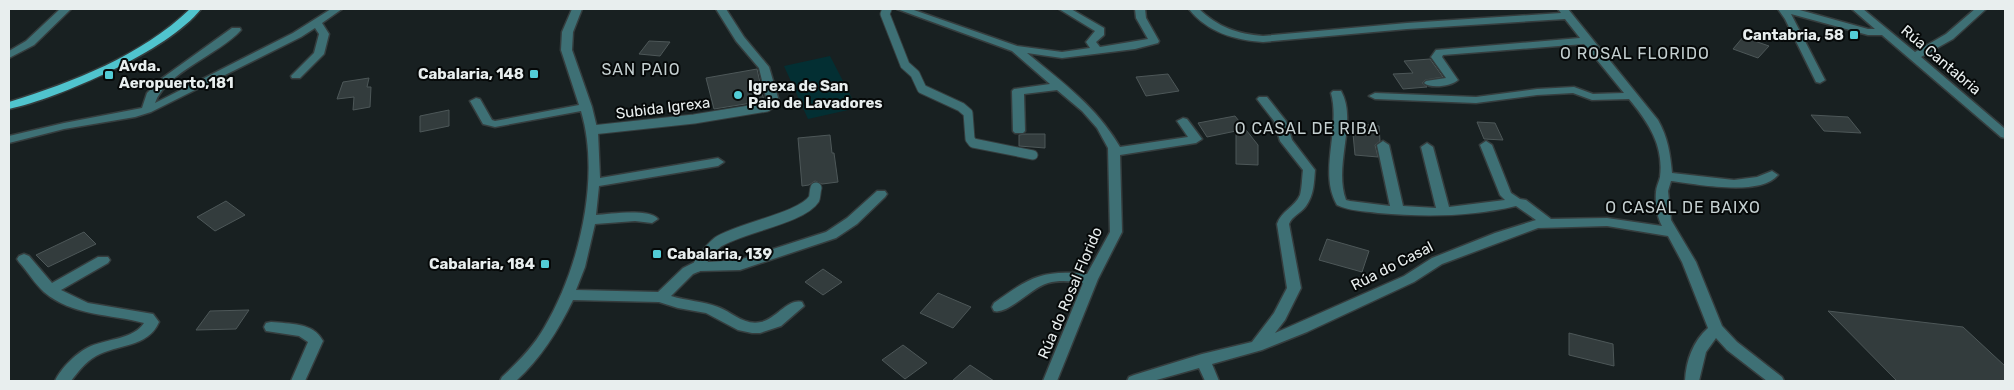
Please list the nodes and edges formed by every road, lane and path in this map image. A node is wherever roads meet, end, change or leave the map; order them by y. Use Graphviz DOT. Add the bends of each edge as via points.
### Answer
graph roads {
  1 [pos="66,9"];
  2 [pos="196,9"];
  3 [pos="337,9"];
  4 [pos="577,9"];
  5 [pos="721,9"];
  6 [pos="887,9"];
  7 [pos="902,9"];
  8 [pos="1064,9"];
  9 [pos="1140,9"];
  10 [pos="1194,9"];
  11 [pos="1784,9"];
  12 [pos="1857,9"];
  13 [pos="1981,9"];
  14 [pos="1565,12"];
  15 [pos="317,23"];
  16 [pos="236,30"];
  17 [pos="1884,32"];
  18 [pos="1587,41"];
  19 [pos="1016,49"];
  20 [pos="1096,50"];
  21 [pos="9,54"];
  22 [pos="1913,56"];
  23 [pos="296,76"];
  24 [pos="1820,80"];
  25 [pos="1430,83"];
  26 [pos="1059,86"];
  27 [pos="1337,93"];
  28 [pos="1375,96"];
  29 [pos="1633,96"];
  30 [pos="1263,99"];
  31 [pos="476,100"];
  32 [pos="9,106"];
  33 [pos="586,107"];
  34 [pos="767,108"];
  35 [pos="147,110"];
  36 [pos="1183,121"];
  37 [pos="592,130"];
  38 [pos="1019,131"];
  39 [pos="2005,135"];
  40 [pos="9,140"];
  41 [pos="1383,145"];
  42 [pos="1486,145"];
  43 [pos="1427,147"];
  44 [pos="1114,152"];
  45 [pos="1033,154"];
  46 [pos="718,162"];
  47 [pos="1772,175"];
  48 [pos="1666,176"];
  49 [pos="595,183"];
  50 [pos="816,188"];
  51 [pos="881,194"];
  52 [pos="1516,202"];
  53 [pos="1443,210"];
  54 [pos="1398,211"];
  55 [pos="652,218"];
  56 [pos="590,220"];
  57 [pos="1548,223"];
  58 [pos="1670,232"];
  59 [pos="24,259"];
  60 [pos="103,260"];
  61 [pos="698,266"];
  62 [pos="1091,279"];
  63 [pos="50,290"];
  64 [pos="568,295"];
  65 [pos="661,297"];
  66 [pos="797,306"];
  67 [pos="999,307"];
  68 [pos="271,327"];
  69 [pos="1716,329"];
  70 [pos="1256,346"];
  71 [pos="1202,360"];
  72 [pos="62,381"];
  73 [pos="298,381"];
  74 [pos="508,381"];
  75 [pos="1050,381"];
  76 [pos="1134,381"];
  77 [pos="1212,381"];
  78 [pos="1692,381"];
  79 [pos="1777,381"];
  1 -- 21 [label="street" via="30,43"];
  2 -- 32 [label="main road" via="165,35 129,56 55,90"];
  3 -- 15 [label="street"];
  4 -- 33 [label="street" via="569,27 566,49"];
  5 -- 34 [label="street" via="740,39 764,67 773,101"];
  6 -- 45 [label="lane" via="885,14 905,65 915,74 922,89 961,107 968,114 973,143"];
  7 -- 19 [label="street, Rúa do Rosal Florido"];
  8 -- 20 [label="street" via="1100,30 1091,42"];
  9 -- 20 [label="street" via="1141,18 1154,41"];
  10 -- 14 [label="street" via="1215,28 1264,40"];
  11 -- 17 [label="street" via="1868,32"];
  11 -- 24 [label="street"];
  12 -- 17 [label="street, Rúa Cantabria"];
  13 -- 22 [label="street" via="1927,51"];
  14 -- 18 [label="street"];
  15 -- 23 [label="street" via="324,34 319,54"];
  15 -- 35 [label="street"];
  16 -- 35 [label="street" via="152,93"];
  17 -- 22 [label="street, Rúa Cantabria"];
  18 -- 25 [label="street" via="1440,52 1436,57 1453,80"];
  18 -- 29 [label="street"];
  19 -- 20 [label="street" via="1062,55"];
  19 -- 26 [label="street, Rúa do Rosal Florido"];
  22 -- 39 [label="street, Rúa Cantabria"];
  26 -- 38 [label="street" via="1018,92"];
  26 -- 44 [label="street, Rúa do Rosal Florido" via="1102,127"];
  27 -- 54 [label="street" via="1341,117 1336,176 1340,202"];
  28 -- 29 [label="street" via="1476,100 1574,90 1592,97"];
  29 -- 48 [label="street" via="1660,134"];
  30 -- 70 [label="street" via="1280,121 1286,141 1306,165 1309,176 1306,195 1283,224 1294,288 1280,316"];
  31 -- 33 [label="street" via="486,122 495,124"];
  33 -- 37 [label="street"];
  34 -- 37 [label="lane, Subida Igrexa"];
  35 -- 40 [label="street"];
  36 -- 44 [label="street" via="1196,139"];
  37 -- 49 [label="street"];
  41 -- 54 [label="street"];
  42 -- 52 [label="street" via="1506,195"];
  43 -- 53 [label="street"];
  44 -- 62 [label="street, Rúa do Rosal Florido" via="1116,232"];
  46 -- 49 [label="street"];
  47 -- 48 [label="street" via="1763,180 1733,184"];
  48 -- 58 [label="street" via="1662,191 1665,220"];
  49 -- 56 [label="street"];
  50 -- 61 [label="lane" via="814,199 801,210 745,228 711,247"];
  51 -- 61 [label="street" via="852,221 830,235 740,265"];
  52 -- 53 [label="street" via="1480,210"];
  52 -- 57 [label="street"];
  53 -- 54 [label="street"];
  55 -- 56 [label="street"];
  56 -- 64 [label="street"];
  57 -- 58 [label="street, Rúa do Casal" via="1607,222"];
  57 -- 70 [label="street, Rúa do Casal" via="1500,236 1437,261 1409,279"];
  58 -- 69 [label="street" via="1689,262"];
  59 -- 63 [label="street"];
  60 -- 63 [label="street"];
  61 -- 65 [label="street" via="688,271"];
  62 -- 67 [label="street" via="1067,276 1038,279"];
  62 -- 75 [label="street, Rúa do Rosal Florido"];
  63 -- 72 [label="street" via="80,306 148,318 152,324 141,335 90,352"];
  64 -- 65 [label="street"];
  64 -- 74 [label="street" via="541,344"];
  65 -- 66 [label="street" via="672,303 708,308 737,324 764,328 775,324"];
  68 -- 73 [label="street" via="303,332 312,335 316,341"];
  69 -- 78 [label="street" via="1705,338 1698,351"];
  69 -- 79 [label="street" via="1732,346"];
  70 -- 71 [label="street, Rúa do Casal"];
  71 -- 76 [label="street, Rúa do Casal"];
  71 -- 77 [label="street"];
}
